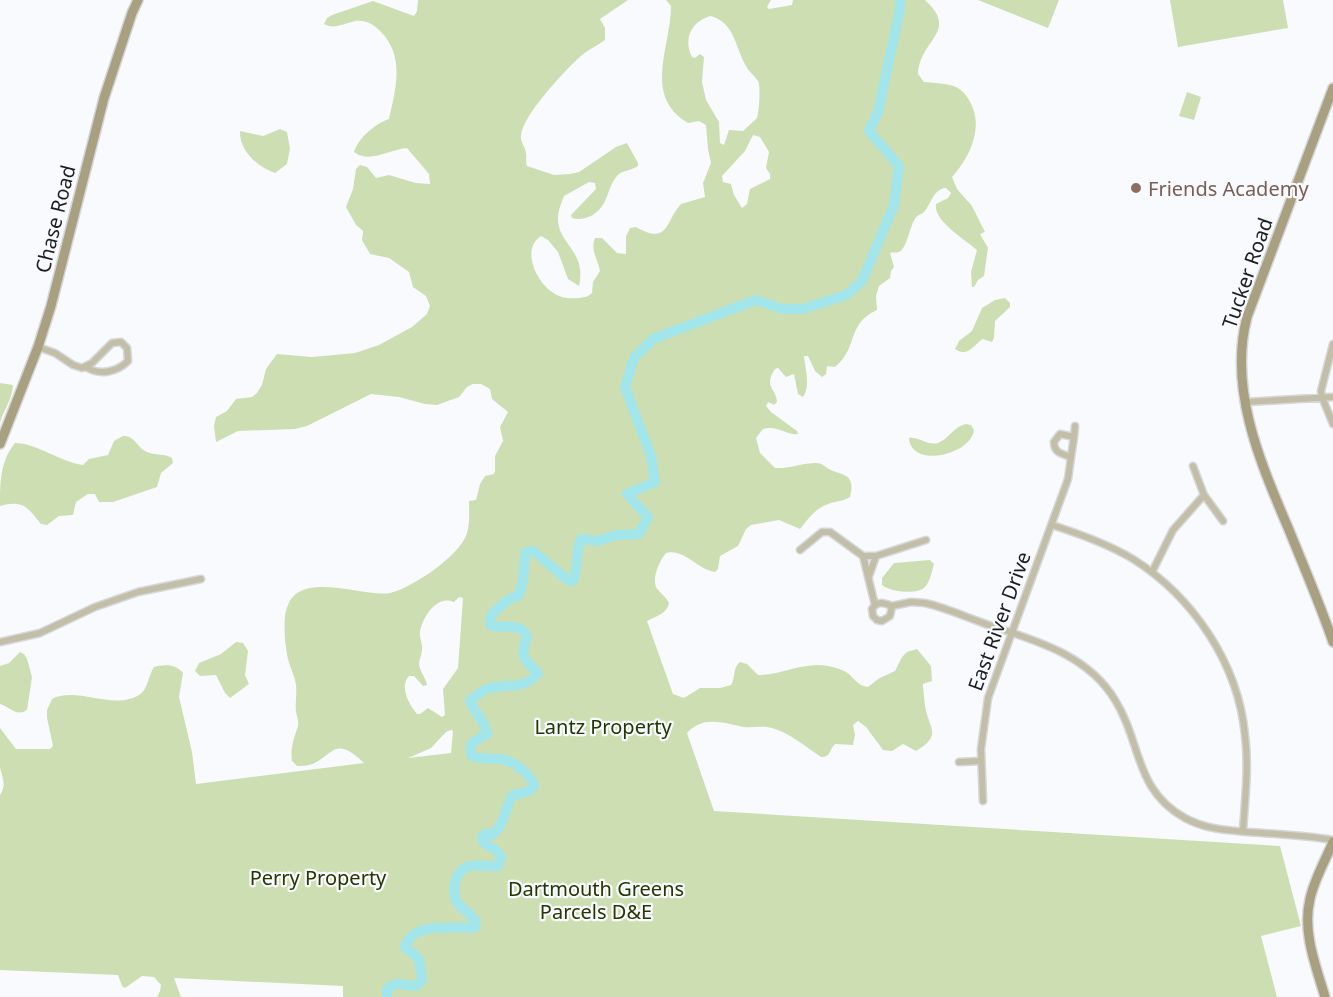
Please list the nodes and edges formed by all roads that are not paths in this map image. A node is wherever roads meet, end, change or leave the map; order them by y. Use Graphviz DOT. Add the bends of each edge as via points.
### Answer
graph roads {
  1 [pos="138,0"];
  2 [pos="1333,88"];
  3 [pos="1333,344"];
  4 [pos="38,346"];
  5 [pos="86,367"];
  6 [pos="1322,397"];
  7 [pos="1333,397"];
  8 [pos="1245,402"];
  9 [pos="1333,424"];
  10 [pos="1075,426"];
  11 [pos="1074,437"];
  12 [pos="0,444"];
  13 [pos="1071,457"];
  14 [pos="1193,466"];
  15 [pos="1204,495"];
  16 [pos="1223,521"];
  17 [pos="1052,525"];
  18 [pos="926,540"];
  19 [pos="800,550"];
  20 [pos="863,555"];
  21 [pos="876,556"];
  22 [pos="1152,572"];
  23 [pos="869,576"];
  24 [pos="201,579"];
  25 [pos="875,605"];
  26 [pos="892,606"];
  27 [pos="1012,632"];
  28 [pos="0,642"];
  29 [pos="1333,642"];
  30 [pos="981,761"];
  31 [pos="959,762"];
  32 [pos="983,801"];
  33 [pos="1243,831"];
  34 [pos="1333,841"];
  35 [pos="1324,997"];
  1 -- 4 [label="main road, Chase Road" via="104,98"];
  2 -- 8 [label="main road, Tucker Road" via="1247,317 1242,350"];
  3 -- 6 [label="street"];
  4 -- 5 [label="street" via="73,365"];
  4 -- 12 [label="main road, Chase Road"];
  5 -- 5 [label="street" via="111,343 121,342 130,356 118,370 102,372"];
  6 -- 7 [label="street"];
  6 -- 8 [label="street"];
  6 -- 9 [label="street"];
  8 -- 29 [label="main road, Tucker Road" via="1261,464"];
  10 -- 11 [label="street, East River Drive"];
  11 -- 13 [label="street, East River Drive"];
  11 -- 13 [label="street" via="1059,435 1054,442 1058,453"];
  13 -- 17 [label="street, East River Drive" via="1068,479"];
  14 -- 15 [label="street"];
  15 -- 16 [label="street"];
  15 -- 22 [label="street" via="1173,530"];
  17 -- 22 [label="street" via="1112,548"];
  17 -- 27 [label="street, East River Drive"];
  18 -- 21 [label="street"];
  19 -- 20 [label="street" via="817,535 830,531"];
  20 -- 21 [label="street"];
  20 -- 23 [label="street"];
  21 -- 23 [label="street"];
  22 -- 33 [label="street" via="1198,618 1236,690 1246,746"];
  23 -- 25 [label="street"];
  24 -- 28 [label="street" via="138,592 40,633"];
  25 -- 26 [label="street"];
  25 -- 26 [label="street" via="872,615 881,621 889,617"];
  26 -- 27 [label="street" via="925,603"];
  27 -- 30 [label="street, East River Drive" via="988,698"];
  27 -- 33 [label="street" via="1069,656 1100,678 1122,711 1147,782 1169,807 1202,826"];
  30 -- 31 [label="street"];
  30 -- 32 [label="street, East River Drive"];
  33 -- 34 [label="street"];
  34 -- 35 [label="main road" via="1315,883 1308,913 1310,940"];
}
